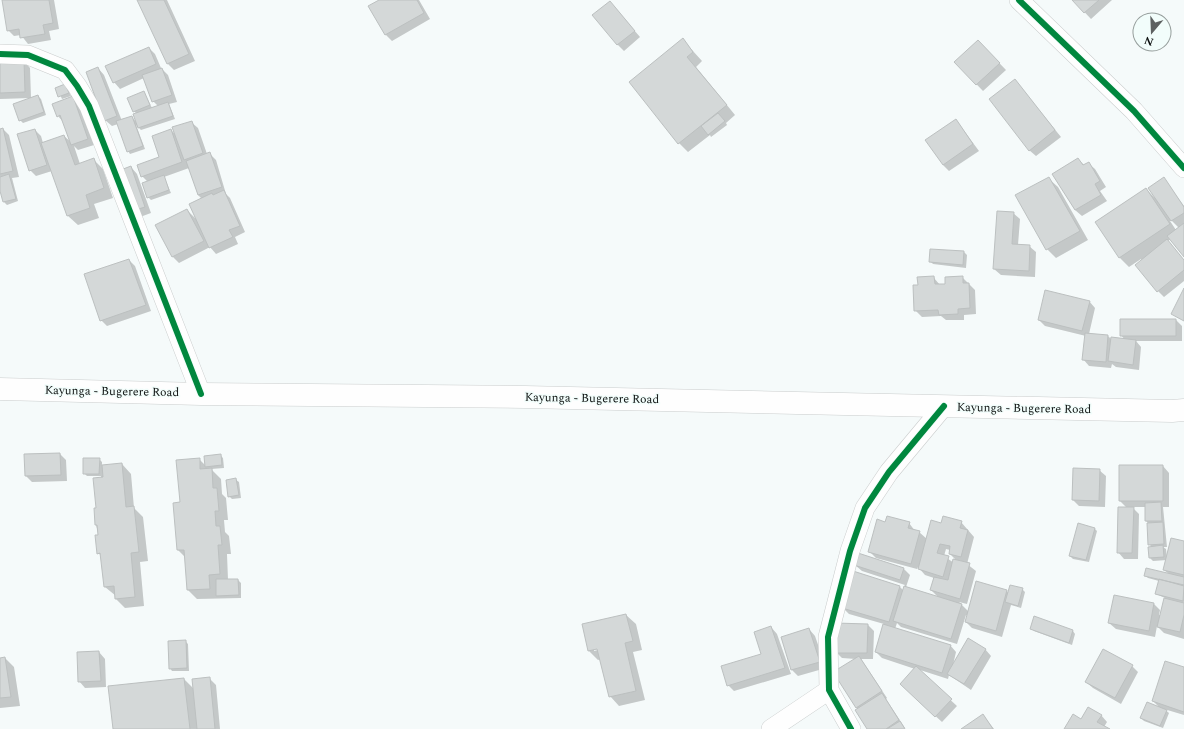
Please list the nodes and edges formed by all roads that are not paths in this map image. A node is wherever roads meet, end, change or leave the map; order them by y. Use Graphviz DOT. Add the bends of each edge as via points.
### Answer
graph roads {
  1 [pos="1019,0"];
  2 [pos="0,54"];
  3 [pos="1184,168"];
  4 [pos="0,388"];
  5 [pos="201,394"];
  6 [pos="944,406"];
  7 [pos="1184,410"];
  8 [pos="829,690"];
  9 [pos="771,729"];
  10 [pos="851,729"];
  1 -- 3 [label="street" via="1134,111"];
  2 -- 5 [label="street" via="28,55 65,70 78,86 89,106"];
  4 -- 5 [label="main road, Kayunga - Bugerere Road"];
  5 -- 6 [label="main road, Kayunga - Bugerere Road" via="525,397"];
  6 -- 7 [label="main road, Kayunga - Bugerere Road"];
  6 -- 8 [label="street" via="889,472 865,508 848,558 828,637"];
  8 -- 9 [label="street"];
  8 -- 10 [label="street"];
}
